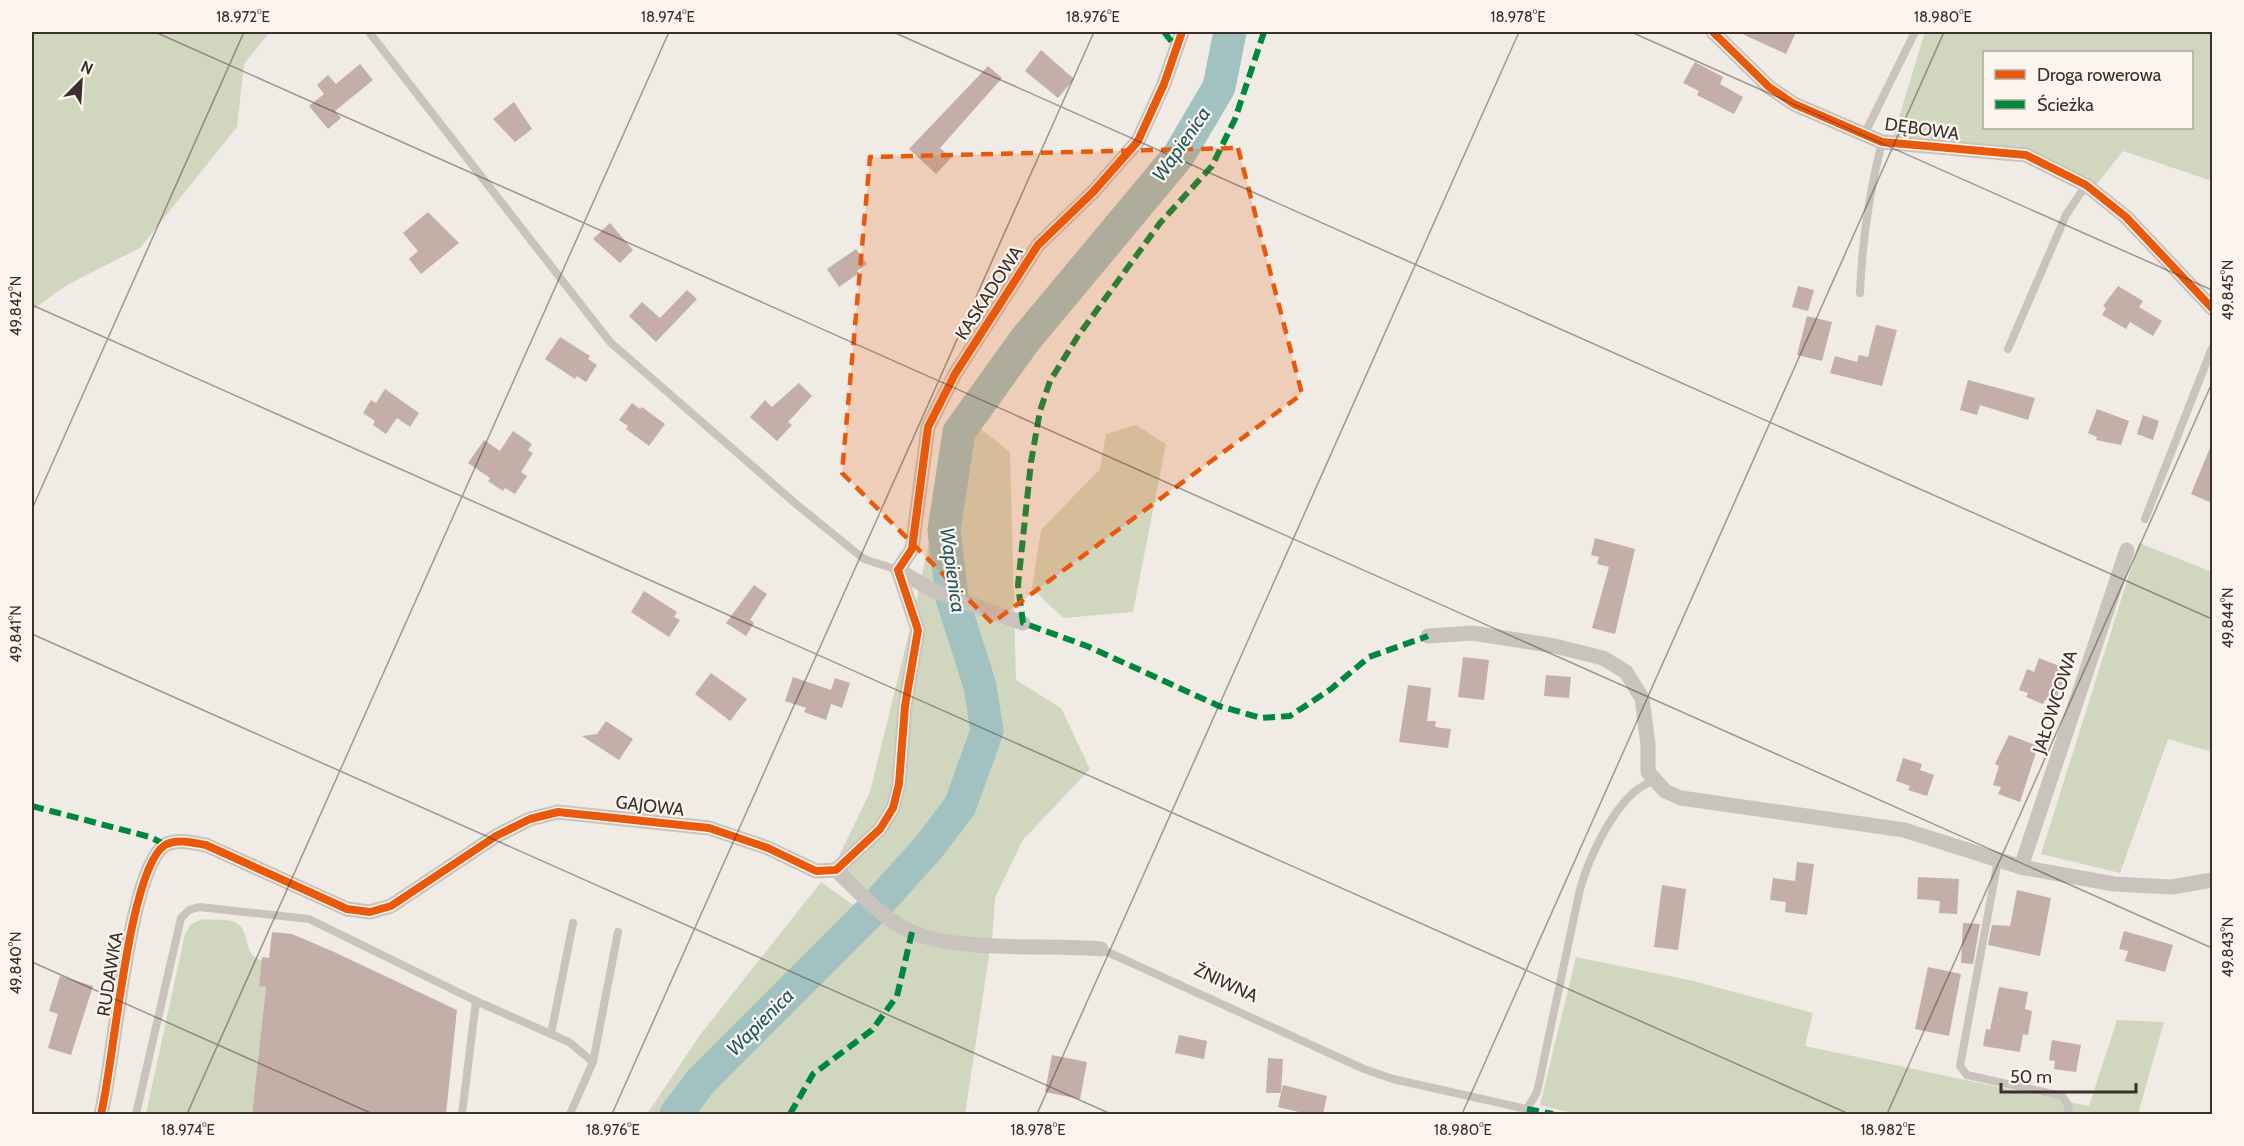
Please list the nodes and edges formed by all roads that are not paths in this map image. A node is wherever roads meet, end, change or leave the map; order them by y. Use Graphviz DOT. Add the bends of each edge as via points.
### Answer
graph roads {
  1 [pos="369,32"];
  2 [pos="1182,32"];
  3 [pos="1713,32"];
  4 [pos="1915,32"];
  5 [pos="1865,133"];
  6 [pos="1882,142"];
  7 [pos="2086,185"];
  8 [pos="1860,293"];
  9 [pos="2212,308"];
  10 [pos="2212,348"];
  11 [pos="2008,349"];
  12 [pos="2145,519"];
  13 [pos="2127,550"];
  14 [pos="898,570"];
  15 [pos="1023,623"];
  16 [pos="1428,636"];
  17 [pos="1653,780"];
  18 [pos="166,845"];
  19 [pos="1998,860"];
  20 [pos="2021,867"];
  21 [pos="836,870"];
  22 [pos="2212,880"];
  23 [pos="573,924"];
  24 [pos="618,932"];
  25 [pos="1101,949"];
  26 [pos="476,1001"];
  27 [pos="551,1034"];
  28 [pos="593,1062"];
  29 [pos="101,1114"];
  30 [pos="136,1114"];
  31 [pos="462,1114"];
  32 [pos="570,1114"];
  33 [pos="2069,1114"];
  1 -- 14 [label="lane" via="610,342 864,559"];
  2 -- 14 [label="street, KASKADOWA" via="1138,141 1038,245 955,374 928,427 912,549"];
  3 -- 5 [label="street, DĘBOWA" via="1769,87 1794,104"];
  4 -- 5 [label="lane"];
  5 -- 6 [label="street, DĘBOWA"];
  6 -- 7 [label="street, DĘBOWA" via="2026,156"];
  6 -- 8 [label="lane" via="1862,243"];
  7 -- 9 [label="street, DĘBOWA" via="2126,217"];
  7 -- 11 [label="lane" via="2066,215"];
  10 -- 12 [label="lane"];
  13 -- 20 [label="street, JAŁOWCOWA"];
  14 -- 15 [label="street" via="932,590"];
  14 -- 21 [label="street" via="918,630 905,705 899,784 893,808 880,829"];
  16 -- 17 [label="street" via="1472,633 1555,646 1604,658 1626,672 1642,698 1648,772"];
  17 -- 19 [label="street" via="1681,798 1904,830"];
  17 -- 25 [label="lane, ŻNIWNA" via="1633,793 1588,862 1537,1092 1527,1109 1364,1069"];
  18 -- 21 [label="street, GAJOWA" via="183,841 206,845 347,909 370,912 391,906 496,836 530,819 558,812 709,828 768,848 816,871"];
  18 -- 29 [label="street, RUDAWKA" via="153,859 136,905"];
  19 -- 20 [label="street"];
  19 -- 33 [label="lane" via="1960,1066 1967,1075 2061,1096"];
  20 -- 22 [label="street" via="2114,884 2172,887"];
  21 -- 25 [label="street, ŻNIWNA" via="874,908 902,927 946,942"];
  23 -- 27 [label="lane"];
  24 -- 28 [label="lane"];
  26 -- 27 [label="lane"];
  26 -- 30 [label="lane" via="309,919 199,907 189,910 181,918"];
  26 -- 31 [label="lane"];
  27 -- 28 [label="lane"];
  28 -- 32 [label="lane"];
}
